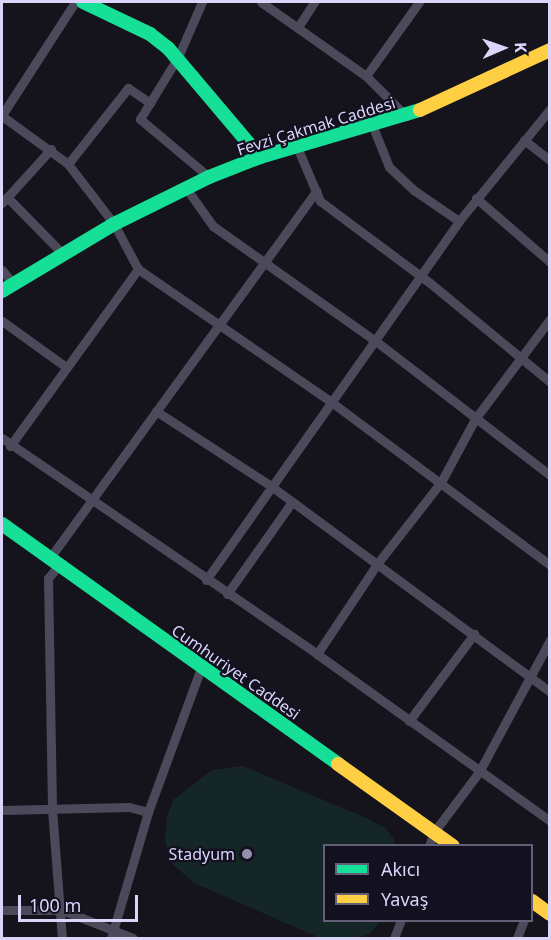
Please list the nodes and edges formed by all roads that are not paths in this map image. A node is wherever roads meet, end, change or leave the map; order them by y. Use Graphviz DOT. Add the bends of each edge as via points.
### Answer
graph roads {
  1 [pos="75,2"];
  2 [pos="83,2"];
  3 [pos="202,2"];
  4 [pos="261,2"];
  5 [pos="314,2"];
  6 [pos="419,2"];
  7 [pos="298,27"];
  8 [pos="549,51"];
  9 [pos="178,57"];
  10 [pos="366,76"];
  11 [pos="150,103"];
  12 [pos="549,109"];
  13 [pos="2,116"];
  14 [pos="406,116"];
  15 [pos="374,127"];
  16 [pos="524,140"];
  17 [pos="297,147"];
  18 [pos="51,149"];
  19 [pos="260,158"];
  20 [pos="549,160"];
  21 [pos="68,164"];
  22 [pos="209,177"];
  23 [pos="186,188"];
  24 [pos="316,191"];
  25 [pos="476,198"];
  26 [pos="4,200"];
  27 [pos="459,220"];
  28 [pos="114,224"];
  29 [pos="63,254"];
  30 [pos="265,262"];
  31 [pos="549,262"];
  32 [pos="138,269"];
  33 [pos="2,270"];
  34 [pos="419,275"];
  35 [pos="7,287"];
  36 [pos="549,319"];
  37 [pos="2,321"];
  38 [pos="219,327"];
  39 [pos="377,342"];
  40 [pos="520,360"];
  41 [pos="66,367"];
  42 [pos="549,382"];
  43 [pos="330,400"];
  44 [pos="156,411"];
  45 [pos="475,419"];
  46 [pos="2,438"];
  47 [pos="10,446"];
  48 [pos="549,475"];
  49 [pos="441,482"];
  50 [pos="271,486"];
  51 [pos="95,499"];
  52 [pos="292,502"];
  53 [pos="2,525"];
  54 [pos="54,562"];
  55 [pos="377,564"];
  56 [pos="549,565"];
  57 [pos="206,580"];
  58 [pos="227,594"];
  59 [pos="474,634"];
  60 [pos="549,640"];
  61 [pos="317,654"];
  62 [pos="201,668"];
  63 [pos="529,676"];
  64 [pos="549,692"];
  65 [pos="409,721"];
  66 [pos="479,772"];
  67 [pos="52,809"];
  68 [pos="2,810"];
  69 [pos="147,812"];
  70 [pos="549,820"];
  71 [pos="434,832"];
  72 [pos="430,844"];
  73 [pos="450,844"];
  74 [pos="533,902"];
  75 [pos="2,910"];
  76 [pos="62,910"];
  77 [pos="549,914"];
  78 [pos="401,922"];
  79 [pos="524,922"];
  80 [pos="112,935"];
  81 [pos="62,939"];
  82 [pos="133,939"];
  83 [pos="394,939"];
  84 [pos="517,939"];
  1 -- 13 [label="street"];
  2 -- 9 [label="main road" via="150,34"];
  3 -- 9 [label="street"];
  4 -- 7 [label="street"];
  5 -- 7 [label="street"];
  6 -- 10 [label="street"];
  7 -- 10 [label="street"];
  8 -- 14 [label="main road, Fevzi Çakmak Caddesi"];
  9 -- 11 [label="street"];
  9 -- 19 [label="main road"];
  10 -- 14 [label="street"];
  11 -- 21 [label="street" via="128,88"];
  11 -- 22 [label="street" via="140,119"];
  12 -- 16 [label="street"];
  13 -- 18 [label="street"];
  14 -- 15 [label="main road, Fevzi Çakmak Caddesi"];
  15 -- 17 [label="main road, Fevzi Çakmak Caddesi"];
  15 -- 27 [label="street" via="389,167 415,191"];
  16 -- 20 [label="street"];
  16 -- 25 [label="street"];
  17 -- 19 [label="main road, Fevzi Çakmak Caddesi"];
  17 -- 24 [label="street"];
  18 -- 21 [label="street"];
  18 -- 26 [label="street"];
  19 -- 22 [label="main road, Fevzi Çakmak Caddesi"];
  21 -- 28 [label="street"];
  22 -- 23 [label="main road, Fevzi Çakmak Caddesi"];
  23 -- 28 [label="main road, Fevzi Çakmak Caddesi"];
  23 -- 30 [label="street" via="213,226"];
  24 -- 30 [label="street"];
  24 -- 34 [label="street" via="321,201"];
  25 -- 27 [label="street"];
  25 -- 31 [label="street"];
  26 -- 29 [label="street"];
  27 -- 34 [label="street"];
  28 -- 29 [label="main road, Fevzi Çakmak Caddesi"];
  28 -- 32 [label="street"];
  29 -- 35 [label="main road, Fevzi Çakmak Caddesi"];
  30 -- 38 [label="street"];
  30 -- 39 [label="street"];
  32 -- 38 [label="street"];
  32 -- 41 [label="street"];
  33 -- 35 [label="street"];
  34 -- 39 [label="street"];
  34 -- 40 [label="street"];
  36 -- 40 [label="street"];
  37 -- 41 [label="street"];
  38 -- 43 [label="street"];
  38 -- 44 [label="street"];
  39 -- 43 [label="street"];
  39 -- 45 [label="street"];
  40 -- 42 [label="street"];
  40 -- 45 [label="street"];
  41 -- 47 [label="street"];
  43 -- 49 [label="street"];
  43 -- 50 [label="street"];
  44 -- 50 [label="street"];
  44 -- 51 [label="street"];
  45 -- 48 [label="street"];
  45 -- 49 [label="street"];
  46 -- 47 [label="street"];
  47 -- 51 [label="street"];
  49 -- 55 [label="street"];
  49 -- 56 [label="street"];
  50 -- 52 [label="street"];
  50 -- 57 [label="street"];
  51 -- 54 [label="street"];
  51 -- 57 [label="street"];
  52 -- 55 [label="street"];
  52 -- 58 [label="street"];
  53 -- 54 [label="main road, Cumhuriyet Caddesi"];
  54 -- 62 [label="main road, Cumhuriyet Caddesi"];
  54 -- 67 [label="street" via="48,578"];
  55 -- 59 [label="street"];
  55 -- 61 [label="street"];
  57 -- 58 [label="street"];
  58 -- 61 [label="street"];
  59 -- 63 [label="street"];
  59 -- 65 [label="street"];
  60 -- 63 [label="street"];
  61 -- 65 [label="street"];
  62 -- 69 [label="street"];
  62 -- 71 [label="main road, Cumhuriyet Caddesi"];
  63 -- 64 [label="street"];
  63 -- 66 [label="street"];
  65 -- 66 [label="street"];
  66 -- 70 [label="street"];
  66 -- 71 [label="street"];
  67 -- 68 [label="street"];
  67 -- 69 [label="street" via="129,807"];
  67 -- 76 [label="street"];
  69 -- 80 [label="street"];
  71 -- 72 [label="street"];
  71 -- 73 [label="main road, Cumhuriyet Caddesi"];
  74 -- 77 [label="main road"];
  75 -- 76 [label="street"];
  76 -- 80 [label="street"];
  76 -- 81 [label="street"];
  78 -- 83 [label="street"];
  79 -- 84 [label="street"];
  80 -- 82 [label="street"];
}
